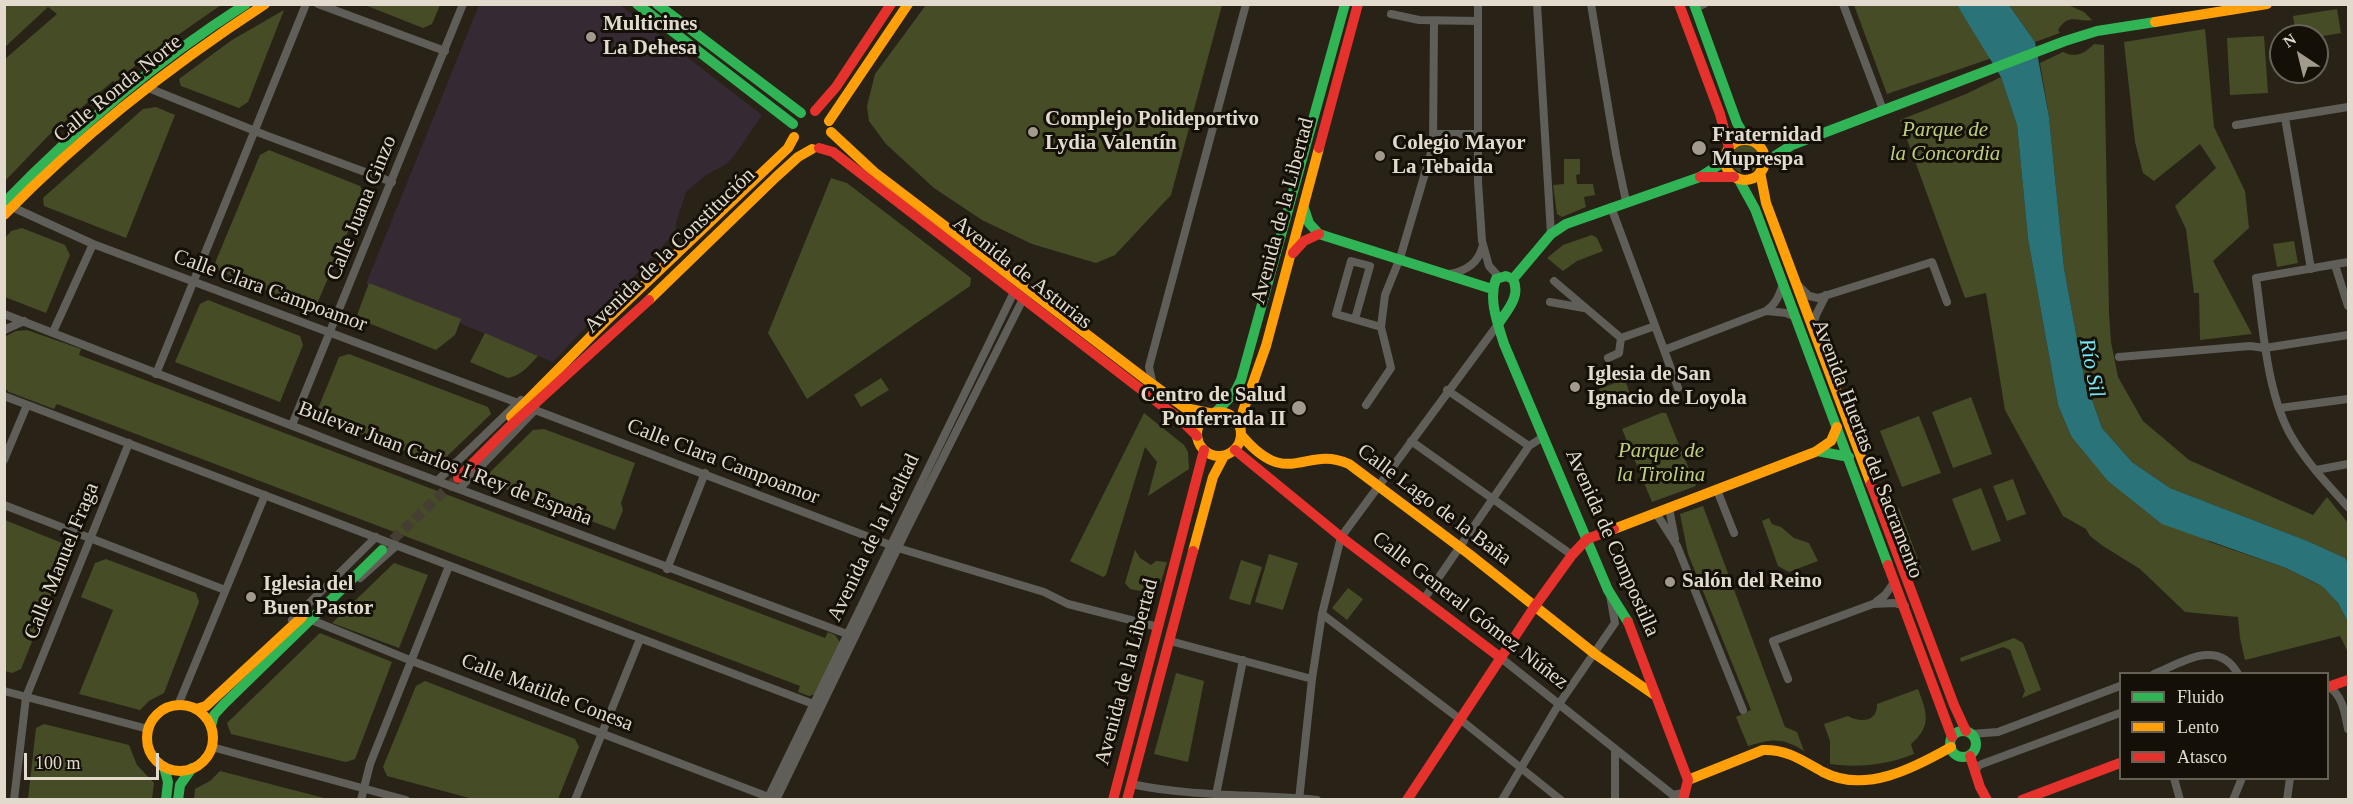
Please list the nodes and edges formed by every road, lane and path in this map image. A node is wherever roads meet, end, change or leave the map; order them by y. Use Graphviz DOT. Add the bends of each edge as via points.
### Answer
graph roads {
  1 [pos="246,4"];
  2 [pos="265,4"];
  3 [pos="306,4"];
  4 [pos="318,4"];
  5 [pos="463,4"];
  6 [pos="637,4"];
  7 [pos="657,4"];
  8 [pos="891,4"];
  9 [pos="908,4"];
  10 [pos="1246,4"];
  11 [pos="1345,4"];
  12 [pos="1358,4"];
  13 [pos="1478,4"];
  14 [pos="1537,4"];
  15 [pos="1591,4"];
  16 [pos="1679,4"];
  17 [pos="1844,4"];
  18 [pos="2267,4"];
  19 [pos="1698,6"];
  20 [pos="2226,7"];
  21 [pos="1391,14"];
  22 [pos="1434,21"];
  23 [pos="1478,21"];
  24 [pos="445,51"];
  25 [pos="1322,85"];
  26 [pos="146,87"];
  27 [pos="1336,90"];
  28 [pos="1318,98"];
  29 [pos="1333,102"];
  30 [pos="2348,107"];
  31 [pos="1883,110"];
  32 [pos="815,111"];
  33 [pos="801,113"];
  34 [pos="2285,118"];
  35 [pos="793,124"];
  36 [pos="2236,125"];
  37 [pos="830,127"];
  38 [pos="255,131"];
  39 [pos="1434,134"];
  40 [pos="1477,134"];
  41 [pos="794,137"];
  42 [pos="1747,140"];
  43 [pos="1792,145"];
  44 [pos="1729,148"];
  45 [pos="1761,148"];
  46 [pos="816,149"];
  47 [pos="1725,161"];
  48 [pos="1762,168"];
  49 [pos="1700,177"];
  50 [pos="1736,177"];
  51 [pos="392,182"];
  52 [pos="1626,201"];
  53 [pos="1304,204"];
  54 [pos="1611,207"];
  55 [pos="7,208"];
  56 [pos="1319,234"];
  57 [pos="1551,234"];
  58 [pos="93,244"];
  59 [pos="1482,246"];
  60 [pos="1290,257"];
  61 [pos="1400,258"];
  62 [pos="2349,262"];
  63 [pos="2335,265"];
  64 [pos="2311,269"];
  65 [pos="1450,274"];
  66 [pos="1513,279"];
  67 [pos="195,281"];
  68 [pos="1554,281"];
  69 [pos="1783,283"];
  70 [pos="1797,283"];
  71 [pos="1494,285"];
  72 [pos="1516,293"];
  73 [pos="1826,295"];
  74 [pos="1019,296"];
  75 [pos="1550,302"];
  76 [pos="1947,302"];
  77 [pos="2349,306"];
  78 [pos="1586,308"];
  79 [pos="1766,311"];
  80 [pos="4,314"];
  81 [pos="1796,318"];
  82 [pos="1355,319"];
  83 [pos="24,321"];
  84 [pos="1499,323"];
  85 [pos="1655,326"];
  86 [pos="1813,326"];
  87 [pos="1381,327"];
  88 [pos="4,330"];
  89 [pos="53,332"];
  90 [pos="331,332"];
  91 [pos="2349,335"];
  92 [pos="1621,338"];
  93 [pos="1485,341"];
  94 [pos="1504,344"];
  95 [pos="2265,348"];
  96 [pos="1664,350"];
  97 [pos="1153,354"];
  98 [pos="2119,357"];
  99 [pos="1608,358"];
  100 [pos="1132,368"];
  101 [pos="156,374"];
  102 [pos="553,382"];
  103 [pos="1153,385"];
  104 [pos="1678,388"];
  105 [pos="1447,390"];
  106 [pos="4,396"];
  107 [pos="2349,399"];
  108 [pos="518,403"];
  109 [pos="27,405"];
  110 [pos="1366,405"];
  111 [pos="2280,408"];
  112 [pos="535,410"];
  113 [pos="1213,412"];
  114 [pos="292,425"];
  115 [pos="1837,427"];
  116 [pos="1241,431"];
  117 [pos="1197,436"];
  118 [pos="1543,437"];
  119 [pos="1411,441"];
  120 [pos="129,443"];
  121 [pos="1529,446"];
  122 [pos="1204,450"];
  123 [pos="1235,450"];
  124 [pos="1816,451"];
  125 [pos="1224,456"];
  126 [pos="1849,457"];
  127 [pos="4,460"];
  128 [pos="2349,464"];
  129 [pos="2316,470"];
  130 [pos="705,473"];
  131 [pos="438,480"];
  132 [pos="456,481"];
  133 [pos="1380,485"];
  134 [pos="1717,490"];
  135 [pos="265,495"];
  136 [pos="1493,500"];
  137 [pos="4,505"];
  138 [pos="2349,507"];
  139 [pos="1669,508"];
  140 [pos="1656,513"];
  141 [pos="1734,533"];
  142 [pos="1341,537"];
  143 [pos="91,538"];
  144 [pos="1587,539"];
  145 [pos="378,545"];
  146 [pos="396,546"];
  147 [pos="894,546"];
  148 [pos="1677,546"];
  149 [pos="1460,547"];
  150 [pos="1572,555"];
  151 [pos="449,566"];
  152 [pos="668,569"];
  153 [pos="1895,581"];
  154 [pos="225,590"];
  155 [pos="1608,590"];
  156 [pos="1424,599"];
  157 [pos="1874,604"];
  158 [pos="1535,606"];
  159 [pos="1905,606"];
  160 [pos="1322,614"];
  161 [pos="314,621"];
  162 [pos="1158,627"];
  163 [pos="851,636"];
  164 [pos="640,639"];
  165 [pos="1170,642"];
  166 [pos="1595,654"];
  167 [pos="1501,658"];
  168 [pos="1243,660"];
  169 [pos="412,661"];
  170 [pos="260,662"];
  171 [pos="2159,672"];
  172 [pos="2237,672"];
  173 [pos="1312,679"];
  174 [pos="1788,679"];
  175 [pos="2349,680"];
  176 [pos="2119,687"];
  177 [pos="2329,687"];
  178 [pos="2329,688"];
  179 [pos="4,691"];
  180 [pos="1656,696"];
  181 [pos="26,697"];
  182 [pos="1559,704"];
  183 [pos="178,705"];
  184 [pos="817,706"];
  185 [pos="196,709"];
  186 [pos="1743,710"];
  187 [pos="2119,714"];
  188 [pos="1461,720"];
  189 [pos="211,726"];
  190 [pos="148,729"];
  191 [pos="2349,729"];
  192 [pos="1969,732"];
  193 [pos="602,733"];
  194 [pos="1951,742"];
  195 [pos="212,747"];
  196 [pos="1615,750"];
  197 [pos="1970,761"];
  198 [pos="1990,761"];
  199 [pos="2119,764"];
  200 [pos="164,767"];
  201 [pos="1521,767"];
  202 [pos="192,768"];
  203 [pos="1688,780"];
  204 [pos="2175,780"];
  205 [pos="2241,780"];
  206 [pos="2290,780"];
  207 [pos="1131,784"];
  208 [pos="364,789"];
  209 [pos="1683,796"];
  210 [pos="1216,797"];
  211 [pos="771,799"];
  212 [pos="1127,799"];
  213 [pos="1299,799"];
  214 [pos="14,800"];
  215 [pos="166,800"];
  216 [pos="178,800"];
  217 [pos="362,800"];
  218 [pos="406,800"];
  219 [pos="575,800"];
  220 [pos="1113,800"];
  221 [pos="1317,800"];
  222 [pos="1407,800"];
  223 [pos="1502,800"];
  224 [pos="1561,800"];
  225 [pos="1615,800"];
  226 [pos="1980,800"];
  227 [pos="1987,800"];
  228 [pos="2022,800"];
  229 [pos="2180,800"];
  230 [pos="2233,800"];
  231 [pos="2287,800"];
  1 -- 55 [label="street, Calle Ronda Norte" via="200,34 111,103 33,174"];
  2 -- 26 [label="street, Calle Ronda Norte"];
  3 -- 38 [label="street"];
  4 -- 24 [label="street"];
  5 -- 24 [label="street, Calle Juana Ginzo"];
  6 -- 35 [label="street"];
  7 -- 33 [label="street"];
  8 -- 32 [label="street" via="836,87"];
  9 -- 37 [label="street"];
  10 -- 97 [label="street"];
  11 -- 25 [label="street, Avenida de la Libertad"];
  12 -- 27 [label="street, Avenida de la Libertad"];
  13 -- 23 [label="street"];
  14 -- 57 [label="street"];
  15 -- 52 [label="street"];
  16 -- 44 [label="street"];
  17 -- 31 [label="street"];
  18 -- 20 [label="street"];
  19 -- 42 [label="street" via="1737,123"];
  20 -- 31 [label="street" via="2097,31"];
  21 -- 22 [label="street"];
  22 -- 23 [label="street"];
  22 -- 39 [label="street"];
  23 -- 40 [label="street"];
  24 -- 51 [label="street, Calle Juana Ginzo"];
  25 -- 27 [label="street"];
  25 -- 28 [label="street, Avenida de la Libertad"];
  26 -- 38 [label="street"];
  26 -- 55 [label="street, Calle Ronda Norte"];
  27 -- 29 [label="street, Avenida de la Libertad"];
  28 -- 29 [label="street"];
  28 -- 113 [label="street, Avenida de la Libertad" via="1241,380"];
  29 -- 53 [label="street, Avenida de la Libertad"];
  30 -- 34 [label="street"];
  31 -- 43 [label="street"];
  32 -- 33 [label="street"];
  32 -- 37 [label="street" via="826,116"];
  33 -- 35 [label="street"];
  34 -- 36 [label="street"];
  34 -- 64 [label="street"];
  35 -- 41 [label="street"];
  37 -- 46 [label="street" via="827,142"];
  37 -- 100 [label="street, Avenida de Asturias" via="836,138 874,172"];
  38 -- 51 [label="street"];
  38 -- 67 [label="street"];
  39 -- 40 [label="street"];
  39 -- 61 [label="street"];
  40 -- 59 [label="street"];
  41 -- 46 [label="street" via="801,146"];
  41 -- 102 [label="street, Avenida de la Constitución" via="788,148 604,323"];
  42 -- 44 [label="street" via="1737,141"];
  42 -- 45 [label="street"];
  43 -- 45 [label="street"];
  43 -- 48 [label="street"];
  44 -- 47 [label="street"];
  45 -- 48 [label="street"];
  46 -- 74 [label="street, Avenida de Asturias" via="833,152"];
  46 -- 102 [label="street, Avenida de la Constitución" via="798,157"];
  47 -- 49 [label="street"];
  47 -- 50 [label="street"];
  48 -- 50 [label="street" via="1747,179"];
  48 -- 70 [label="street, Avenida Huertas del Sacramento" via="1766,203"];
  49 -- 50 [label="street"];
  49 -- 52 [label="street"];
  50 -- 69 [label="street, Avenida Huertas del Sacramento" via="1755,209"];
  51 -- 90 [label="street, Calle Juana Ginzo"];
  52 -- 54 [label="street"];
  53 -- 56 [label="street" via="1307,219"];
  53 -- 60 [label="street, Avenida de la Libertad"];
  54 -- 57 [label="street"];
  54 -- 85 [label="street"];
  55 -- 58 [label="street, Calle Clara Campoamor"];
  56 -- 60 [label="street" via="1304,241"];
  56 -- 61 [label="street"];
  57 -- 66 [label="street"];
  58 -- 67 [label="street, Calle Clara Campoamor"];
  58 -- 89 [label="street"];
  59 -- 65 [label="street" via="1470,266"];
  59 -- 71 [label="street"];
  60 -- 116 [label="street, Avenida de la Libertad" via="1260,367 1243,411"];
  61 -- 65 [label="street"];
  61 -- 87 [label="street" via="1385,294"];
  62 -- 63 [label="street"];
  63 -- 64 [label="street"];
  63 -- 77 [label="street"];
  64 -- 95 [label="street" via="2256,278"];
  65 -- 71 [label="street"];
  66 -- 71 [label="street" via="1506,276"];
  66 -- 72 [label="street"];
  67 -- 90 [label="street, Calle Clara Campoamor"];
  67 -- 101 [label="street"];
  68 -- 78 [label="street"];
  69 -- 79 [label="street" via="1779,297"];
  69 -- 81 [label="street, Avenida Huertas del Sacramento"];
  70 -- 73 [label="street" via="1809,296"];
  70 -- 86 [label="street, Avenida Huertas del Sacramento"];
  71 -- 72 [label="street" via="1503,300"];
  71 -- 84 [label="street, Avenida de Compostilla"];
  72 -- 84 [label="street"];
  73 -- 76 [label="street" via="1932,262"];
  73 -- 86 [label="street"];
  74 -- 117 [label="street, Avenida de Asturias"];
  74 -- 147 [label="street, Avenida de la Lealtad"];
  75 -- 78 [label="street"];
  78 -- 92 [label="street"];
  79 -- 81 [label="street"];
  79 -- 96 [label="street"];
  80 -- 83 [label="street, Bulevar Juan Carlos I Rey de España"];
  81 -- 115 [label="street, Avenida Huertas del Sacramento"];
  82 -- 82 [label="street" via="1336,314 1351,261 1370,266"];
  82 -- 87 [label="street"];
  83 -- 88 [label="street"];
  83 -- 89 [label="street, Bulevar Juan Carlos I Rey de España"];
  84 -- 93 [label="street"];
  84 -- 94 [label="street, Avenida de Compostilla"];
  85 -- 92 [label="street"];
  85 -- 96 [label="street"];
  86 -- 192 [label="street, Avenida Huertas del Sacramento" via="1954,705"];
  87 -- 110 [label="street" via="1391,368"];
  89 -- 101 [label="street, Bulevar Juan Carlos I Rey de España"];
  90 -- 108 [label="street, Calle Clara Campoamor"];
  90 -- 114 [label="street, Calle Juana Ginzo"];
  91 -- 95 [label="street"];
  92 -- 99 [label="street" via="1619,353"];
  93 -- 94 [label="street"];
  93 -- 105 [label="street"];
  94 -- 118 [label="street, Avenida de Compostilla"];
  95 -- 98 [label="street"];
  95 -- 111 [label="street"];
  96 -- 104 [label="street"];
  97 -- 100 [label="street" via="1144,365"];
  97 -- 103 [label="street" via="1149,368"];
  100 -- 103 [label="street, Avenida de Asturias"];
  101 -- 114 [label="street, Bulevar Juan Carlos I Rey de España"];
  102 -- 108 [label="street, Avenida de la Constitución"];
  102 -- 112 [label="street, Avenida de la Constitución"];
  102 -- 132 [label="street, Avenida de la Constitución"];
  103 -- 113 [label="street, Avenida de Asturias" via="1185,408"];
  105 -- 119 [label="street"];
  105 -- 121 [label="street"];
  106 -- 109 [label="street"];
  107 -- 111 [label="street"];
  108 -- 131 [label="street, Avenida de la Constitución"];
  109 -- 120 [label="street"];
  109 -- 127 [label="street"];
  111 -- 129 [label="street" via="2292,438"];
  112 -- 130 [label="street, Calle Clara Campoamor"];
  112 -- 132 [label="street, Avenida de la Constitución"];
  113 -- 116 [label="street" via="1232,415"];
  113 -- 117 [label="street" via="1199,425"];
  114 -- 131 [label="street, Bulevar Juan Carlos I Rey de España"];
  115 -- 124 [label="street" via="1830,441"];
  115 -- 126 [label="street, Avenida Huertas del Sacramento"];
  116 -- 123 [label="street"];
  116 -- 133 [label="street, Calle Lago de la Baña" via="1254,450 1274,463 1336,458"];
  117 -- 122 [label="street"];
  118 -- 121 [label="street"];
  118 -- 144 [label="street, Avenida de Compostilla"];
  119 -- 133 [label="street"];
  119 -- 136 [label="street"];
  120 -- 135 [label="street"];
  120 -- 143 [label="street, Calle Manuel Fraga"];
  121 -- 136 [label="street"];
  122 -- 125 [label="street"];
  122 -- 162 [label="street, Avenida de la Libertad"];
  123 -- 125 [label="street"];
  123 -- 142 [label="street, Calle General Gómez Núñez"];
  124 -- 126 [label="street"];
  124 -- 134 [label="street"];
  125 -- 165 [label="street, Avenida de la Libertad" via="1213,477"];
  126 -- 153 [label="street, Avenida Huertas del Sacramento"];
  128 -- 129 [label="street"];
  129 -- 138 [label="street"];
  130 -- 147 [label="street, Calle Clara Campoamor"];
  130 -- 152 [label="street"];
  131 -- 132 [label="street, Bulevar Juan Carlos I Rey de España"];
  132 -- 152 [label="street, Bulevar Juan Carlos I Rey de España"];
  133 -- 142 [label="street"];
  133 -- 149 [label="street, Calle Lago de la Baña"];
  134 -- 139 [label="street"];
  134 -- 141 [label="street"];
  135 -- 145 [label="street"];
  135 -- 154 [label="street"];
  136 -- 149 [label="street"];
  136 -- 150 [label="street"];
  137 -- 143 [label="street"];
  139 -- 140 [label="street"];
  139 -- 148 [label="street"];
  140 -- 144 [label="street"];
  140 -- 148 [label="street"];
  142 -- 156 [label="street, Calle General Gómez Núñez"];
  142 -- 160 [label="street"];
  143 -- 154 [label="street"];
  143 -- 181 [label="street, Calle Manuel Fraga"];
  144 -- 150 [label="street"];
  144 -- 155 [label="street, Avenida de Compostilla"];
  145 -- 146 [label="street"];
  145 -- 170 [label="street"];
  146 -- 151 [label="street"];
  146 -- 161 [label="street"];
  147 -- 162 [label="street, Avenida de la Lealtad" via="1044,592 1068,604"];
  147 -- 163 [label="street, Avenida de la Lealtad"];
  148 -- 186 [label="street"];
  149 -- 156 [label="street"];
  149 -- 158 [label="street, Calle Lago de la Baña"];
  150 -- 158 [label="street"];
  151 -- 164 [label="street"];
  151 -- 169 [label="street"];
  152 -- 163 [label="street, Bulevar Juan Carlos I Rey de España"];
  153 -- 157 [label="street"];
  153 -- 159 [label="street, Avenida Huertas del Sacramento"];
  154 -- 183 [label="street"];
  155 -- 166 [label="street" via="1616,623"];
  155 -- 180 [label="street, Avenida de Compostilla" via="1626,618"];
  156 -- 167 [label="street, Calle General Gómez Núñez"];
  157 -- 159 [label="street"];
  157 -- 174 [label="street" via="1773,641"];
  158 -- 166 [label="street, Calle Lago de la Baña"];
  158 -- 167 [label="street"];
  159 -- 194 [label="street, Avenida Huertas del Sacramento"];
  160 -- 173 [label="street"];
  160 -- 188 [label="street"];
  161 -- 169 [label="street, Calle Matilde Conesa"];
  161 -- 170 [label="street"];
  162 -- 220 [label="street, Avenida de la Libertad"];
  163 -- 184 [label="street, Avenida de la Lealtad"];
  164 -- 184 [label="street"];
  164 -- 193 [label="street"];
  165 -- 168 [label="street"];
  165 -- 207 [label="street, Avenida de la Libertad"];
  166 -- 180 [label="street, Calle Lago de la Baña"];
  166 -- 182 [label="street"];
  167 -- 182 [label="street, Calle General Gómez Núñez"];
  167 -- 188 [label="street"];
  168 -- 173 [label="street"];
  168 -- 210 [label="street"];
  169 -- 193 [label="street, Calle Matilde Conesa"];
  169 -- 208 [label="street" via="370,764"];
  170 -- 185 [label="street" via="206,706"];
  170 -- 189 [label="street" via="214,715"];
  171 -- 172 [label="street" via="2215,653"];
  173 -- 213 [label="street"];
  175 -- 177 [label="street"];
  176 -- 192 [label="street" via="1998,732"];
  178 -- 191 [label="street" via="2341,700"];
  179 -- 181 [label="street"];
  180 -- 203 [label="street, Avenida de Compostilla"];
  181 -- 190 [label="street"];
  181 -- 214 [label="street, Calle Manuel Fraga"];
  182 -- 196 [label="street, Calle General Gómez Núñez"];
  182 -- 201 [label="street"];
  183 -- 185 [label="street"];
  183 -- 190 [label="street" via="162,710"];
  184 -- 211 [label="street, Avenida de la Lealtad"];
  185 -- 189 [label="street"];
  187 -- 198 [label="street"];
  188 -- 201 [label="street"];
  188 -- 222 [label="street"];
  189 -- 195 [label="street"];
  190 -- 200 [label="street" via="150,752"];
  192 -- 194 [label="street" via="1958,732"];
  192 -- 197 [label="street" via="1976,744"];
  193 -- 211 [label="street, Calle Matilde Conesa"];
  193 -- 219 [label="street"];
  194 -- 197 [label="street" via="1954,753"];
  194 -- 203 [label="street" via="1921,763 1880,778 1838,777 1774,749"];
  195 -- 202 [label="street" via="204,761"];
  195 -- 208 [label="street"];
  196 -- 209 [label="street, Calle General Gómez Núñez" via="1673,795"];
  196 -- 225 [label="street"];
  197 -- 198 [label="street"];
  197 -- 198 [label="street" via="1978,766"];
  197 -- 226 [label="street"];
  197 -- 227 [label="street"];
  199 -- 228 [label="street"];
  200 -- 202 [label="street" via="180,771"];
  200 -- 215 [label="street" via="168,782"];
  201 -- 223 [label="street"];
  201 -- 224 [label="street"];
  202 -- 216 [label="street" via="180,785"];
  203 -- 209 [label="street, Calle General Gómez Núñez"];
  204 -- 229 [label="street"];
  205 -- 230 [label="street"];
  206 -- 231 [label="street"];
  207 -- 210 [label="street"];
  207 -- 212 [label="street, Avenida de la Libertad"];
  208 -- 217 [label="street"];
  208 -- 218 [label="street"];
  210 -- 213 [label="street"];
  213 -- 221 [label="street"];
}
